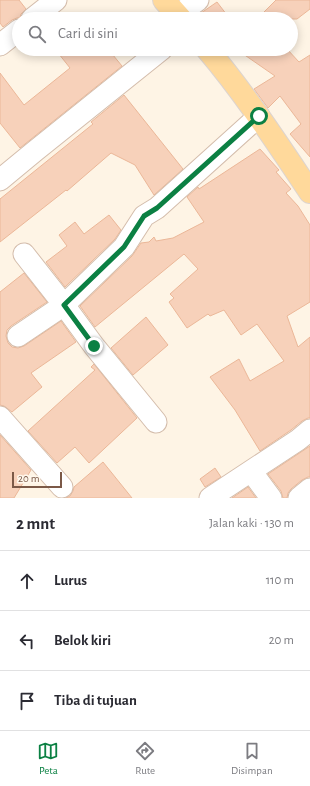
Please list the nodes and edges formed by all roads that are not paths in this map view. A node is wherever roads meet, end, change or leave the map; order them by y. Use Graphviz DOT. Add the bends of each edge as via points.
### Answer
graph roads {
  1 [pos="56,0"];
  2 [pos="198,0"];
  3 [pos="174,11"];
  4 [pos="41,12"];
  5 [pos="12,36"];
  6 [pos="0,45"];
  7 [pos="153,56"];
  8 [pos="213,56"];
  9 [pos="259,116"];
  10 [pos="0,180"];
  11 [pos="310,192"];
  12 [pos="24,254"];
  13 [pos="64,305"];
  14 [pos="18,336"];
  15 [pos="0,417"];
  16 [pos="156,422"];
  17 [pos="310,430"];
  18 [pos="251,471"];
  19 [pos="62,487"];
  20 [pos="310,489"];
  21 [pos="210,498"];
  22 [pos="271,498"];
  23 [pos="299,498"];
  1 -- 4 [label="street"];
  2 -- 3 [label="street"];
  5 -- 6 [label="street"];
  7 -- 10 [label="street"];
  8 -- 9 [label="main road"];
  9 -- 11 [label="main road"];
  9 -- 13 [label="street" via="157,208 144,216 124,247"];
  12 -- 13 [label="street"];
  13 -- 14 [label="street"];
  13 -- 16 [label="street"];
  15 -- 19 [label="street"];
  17 -- 18 [label="street"];
  18 -- 21 [label="street"];
  18 -- 22 [label="street"];
  20 -- 23 [label="street"];
}
